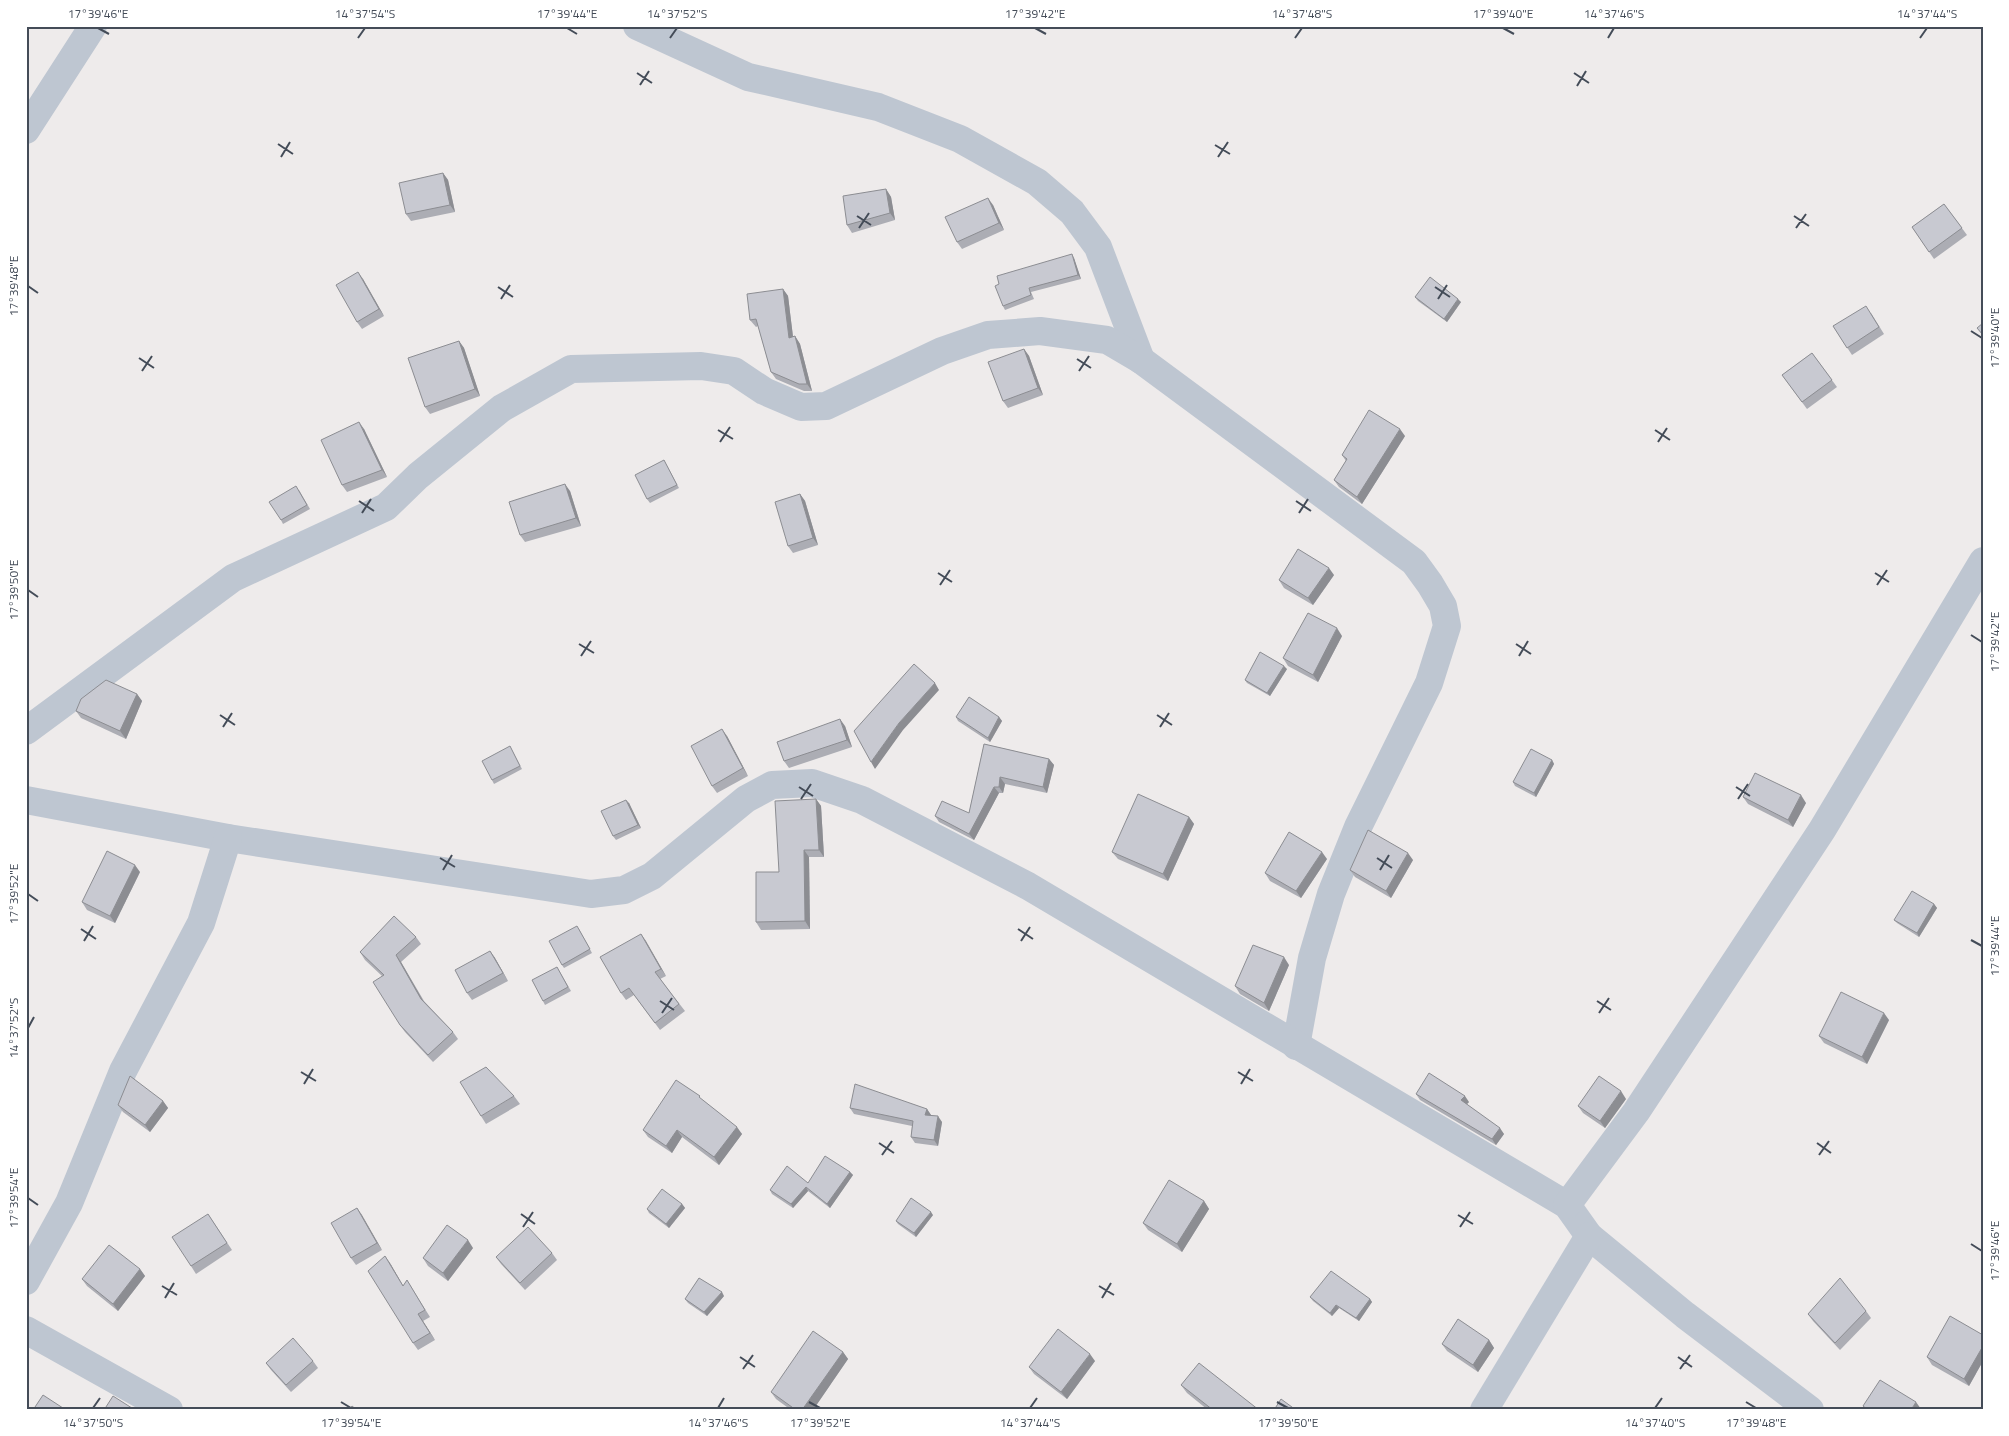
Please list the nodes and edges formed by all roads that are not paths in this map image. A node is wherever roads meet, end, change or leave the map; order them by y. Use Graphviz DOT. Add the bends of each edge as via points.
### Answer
graph roads {
  1 [pos="93,26"];
  2 [pos="636,26"];
  3 [pos="26,130"];
  4 [pos="1141,360"];
  5 [pos="1983,560"];
  6 [pos="26,731"];
  7 [pos="26,800"];
  8 [pos="228,838"];
  9 [pos="1296,1046"];
  10 [pos="1567,1205"];
  11 [pos="1589,1236"];
  12 [pos="26,1281"];
  13 [pos="26,1330"];
  14 [pos="169,1410"];
  15 [pos="1484,1410"];
  16 [pos="1810,1410"];
  1 -- 3 [label="street"];
  2 -- 4 [label="street" via="748,77 878,107 960,139 1037,182 1072,212 1098,247"];
  4 -- 6 [label="street" via="1107,340 1040,332 988,335 942,351 826,406 800,406 764,391 734,372 701,366 571,369 502,408 418,476 386,507 233,578"];
  4 -- 9 [label="street" via="1414,562 1442,606 1447,626 1429,684 1358,827 1330,894 1312,958"];
  5 -- 10 [label="street" via="1817,838 1636,1112"];
  7 -- 8 [label="street"];
  8 -- 9 [label="street" via="591,894 624,890 652,876 746,799 772,785 812,783 862,800 1028,886"];
  8 -- 12 [label="street" via="201,923 123,1071 69,1203"];
  9 -- 10 [label="street"];
  10 -- 11 [label="street"];
  11 -- 15 [label="street"];
  11 -- 16 [label="street" via="1685,1315"];
  13 -- 14 [label="street"];
}
